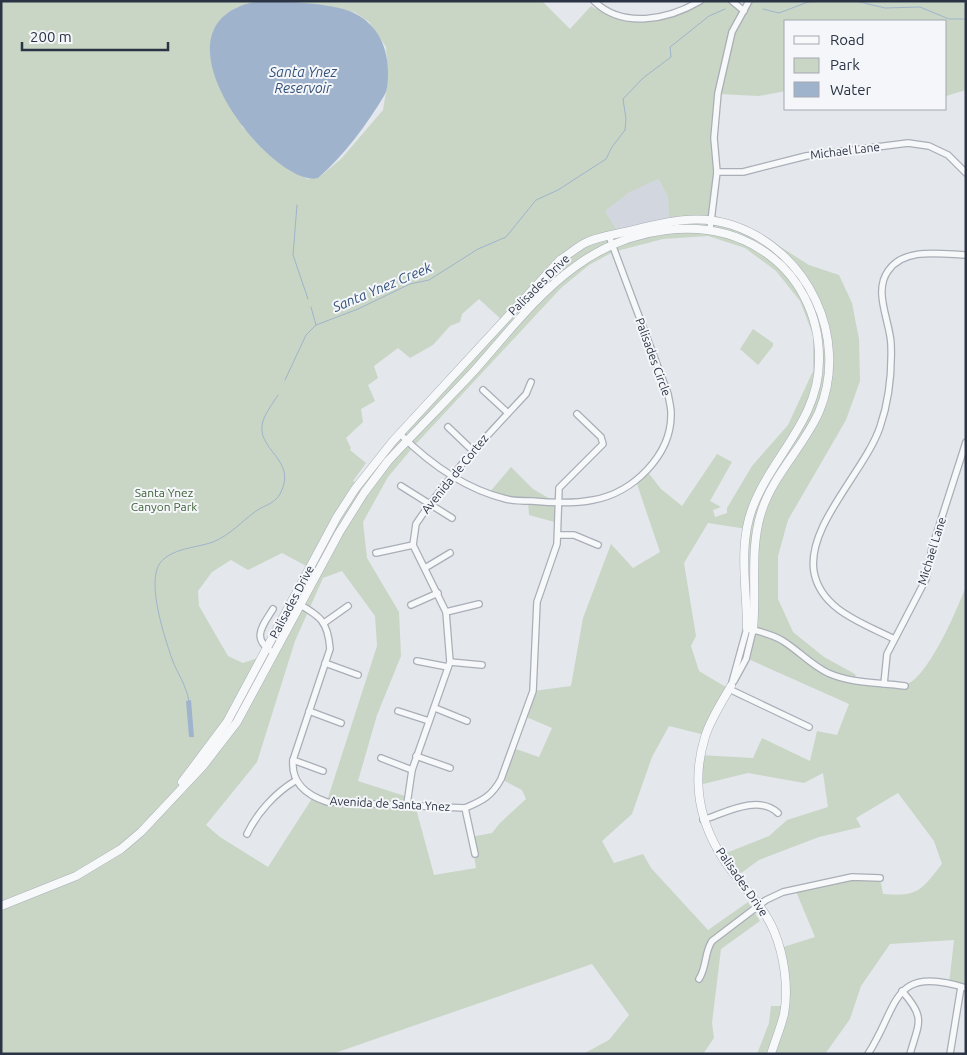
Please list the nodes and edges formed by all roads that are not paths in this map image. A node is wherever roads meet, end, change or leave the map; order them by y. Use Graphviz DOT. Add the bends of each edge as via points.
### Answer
graph roads {
  1 [pos="594,1"];
  2 [pos="700,1"];
  3 [pos="732,1"];
  4 [pos="751,2"];
  5 [pos="744,11"];
  6 [pos="717,172"];
  7 [pos="966,173"];
  8 [pos="711,220"];
  9 [pos="710,229"];
  10 [pos="609,236"];
  11 [pos="612,246"];
  12 [pos="966,255"];
  13 [pos="531,382"];
  14 [pos="483,390"];
  15 [pos="508,413"];
  16 [pos="578,414"];
  17 [pos="448,427"];
  18 [pos="400,434"];
  19 [pos="407,441"];
  20 [pos="966,442"];
  21 [pos="472,450"];
  22 [pos="450,476"];
  23 [pos="401,486"];
  24 [pos="356,488"];
  25 [pos="364,493"];
  26 [pos="429,504"];
  27 [pos="559,504"];
  28 [pos="452,518"];
  29 [pos="558,534"];
  30 [pos="413,545"];
  31 [pos="598,545"];
  32 [pos="376,552"];
  33 [pos="450,553"];
  34 [pos="425,568"];
  35 [pos="438,593"];
  36 [pos="293,600"];
  37 [pos="479,604"];
  38 [pos="301,605"];
  39 [pos="411,605"];
  40 [pos="348,606"];
  41 [pos="273,610"];
  42 [pos="446,612"];
  43 [pos="324,623"];
  44 [pos="750,629"];
  45 [pos="894,639"];
  46 [pos="267,649"];
  47 [pos="274,653"];
  48 [pos="417,661"];
  49 [pos="325,663"];
  50 [pos="449,664"];
  51 [pos="482,665"];
  52 [pos="358,675"];
  53 [pos="884,684"];
  54 [pos="905,686"];
  55 [pos="730,687"];
  56 [pos="435,708"];
  57 [pos="309,711"];
  58 [pos="398,711"];
  59 [pos="429,721"];
  60 [pos="467,721"];
  61 [pos="341,724"];
  62 [pos="809,727"];
  63 [pos="416,756"];
  64 [pos="381,758"];
  65 [pos="293,760"];
  66 [pos="450,768"];
  67 [pos="412,770"];
  68 [pos="323,771"];
  69 [pos="295,781"];
  70 [pos="407,804"];
  71 [pos="465,808"];
  72 [pos="778,813"];
  73 [pos="703,820"];
  74 [pos="141,832"];
  75 [pos="247,834"];
  76 [pos="475,854"];
  77 [pos="880,878"];
  78 [pos="760,905"];
  79 [pos="1,906"];
  80 [pos="699,979"];
  81 [pos="963,987"];
  82 [pos="902,991"];
  83 [pos="771,1054"];
  84 [pos="868,1054"];
  85 [pos="910,1054"];
  86 [pos="950,1054"];
  1 -- 2 [label="street" via="616,16 638,20 675,12"];
  3 -- 5 [label="street"];
  4 -- 5 [label="street"];
  5 -- 6 [label="street" via="732,32 717,101 714,138"];
  6 -- 7 [label="street, Michael Lane" via="743,172 806,156 908,143 929,146 948,155"];
  6 -- 8 [label="street"];
  8 -- 9 [label="street"];
  8 -- 10 [label="street, Palisades Drive" via="685,219"];
  8 -- 44 [label="street, Palisades Drive" via="753,234 790,260 812,290 829,342 829,366 822,404 768,495 758,522"];
  9 -- 11 [label="street, Palisades Drive" via="672,230 639,236"];
  9 -- 44 [label="street, Palisades Drive" via="737,237 779,262 812,312 819,351 819,374 811,407 762,487 751,512 745,540"];
  10 -- 11 [label="street, Palisades Circle"];
  10 -- 18 [label="street, Palisades Drive" via="585,243 560,260"];
  11 -- 19 [label="street, Palisades Drive" via="560,278"];
  11 -- 27 [label="street, Palisades Circle" via="668,394 672,413 657,457 636,481 595,500"];
  12 -- 45 [label="street" via="912,255 900,259 887,271 882,296 891,342 891,368 880,426 872,446 820,530 813,548 814,574 829,603"];
  13 -- 15 [label="street, Avenida de Cortez" via="526,394"];
  14 -- 15 [label="street"];
  15 -- 21 [label="street, Avenida de Cortez"];
  16 -- 27 [label="street, Avenida de Santa Ynez" via="601,437 603,444 559,488"];
  17 -- 21 [label="street"];
  18 -- 19 [label="street, Palisades Circle"];
  18 -- 24 [label="street, Palisades Drive"];
  19 -- 22 [label="street, Palisades Circle"];
  19 -- 25 [label="street, Palisades Drive"];
  20 -- 45 [label="street, Michael Lane" via="932,548 926,579"];
  21 -- 22 [label="street, Avenida de Cortez"];
  22 -- 26 [label="street, Avenida de Cortez"];
  22 -- 27 [label="street, Palisades Circle" via="506,499"];
  23 -- 26 [label="street"];
  24 -- 25 [label="street"];
  24 -- 36 [label="street, Palisades Drive"];
  25 -- 38 [label="street, Palisades Drive"];
  26 -- 28 [label="street"];
  26 -- 30 [label="street, Avenida de Cortez" via="416,524"];
  27 -- 29 [label="street, Avenida de Santa Ynez"];
  29 -- 31 [label="street" via="574,535"];
  29 -- 71 [label="street, Avenida de Santa Ynez" via="537,602 533,691 494,792"];
  30 -- 32 [label="street"];
  30 -- 34 [label="street"];
  33 -- 34 [label="street"];
  34 -- 35 [label="street"];
  35 -- 39 [label="street"];
  35 -- 42 [label="street"];
  36 -- 38 [label="street"];
  36 -- 46 [label="street, Palisades Drive"];
  37 -- 42 [label="street"];
  38 -- 43 [label="street"];
  38 -- 47 [label="street, Palisades Drive"];
  40 -- 43 [label="street"];
  41 -- 46 [label="street" via="259,636"];
  42 -- 50 [label="street"];
  43 -- 49 [label="street" via="329,633 330,649"];
  44 -- 53 [label="street" via="782,640 827,672 857,682"];
  44 -- 55 [label="street, Palisades Drive" via="746,659"];
  45 -- 53 [label="street, Michael Lane" via="884,662"];
  46 -- 47 [label="street"];
  46 -- 74 [label="street, Palisades Drive" via="228,722"];
  47 -- 74 [label="street, Palisades Drive" via="243,713 225,738"];
  48 -- 50 [label="street"];
  49 -- 52 [label="street"];
  49 -- 57 [label="street"];
  50 -- 51 [label="street"];
  50 -- 56 [label="street"];
  53 -- 54 [label="street"];
  55 -- 62 [label="street"];
  55 -- 73 [label="street, Palisades Drive" via="705,735 700,755 699,793"];
  56 -- 59 [label="street"];
  56 -- 60 [label="street"];
  57 -- 61 [label="street"];
  57 -- 65 [label="street"];
  58 -- 59 [label="street"];
  59 -- 63 [label="street"];
  63 -- 66 [label="street"];
  63 -- 67 [label="street"];
  64 -- 67 [label="street"];
  65 -- 68 [label="street"];
  65 -- 69 [label="street"];
  67 -- 70 [label="street"];
  69 -- 70 [label="street, Avenida de Santa Ynez" via="313,797 327,802"];
  69 -- 75 [label="street" via="279,792"];
  70 -- 71 [label="street, Avenida de Santa Ynez"];
  71 -- 76 [label="street"];
  72 -- 73 [label="street" via="767,805 750,805"];
  73 -- 78 [label="street, Palisades Drive" via="727,864"];
  74 -- 79 [label="street, Palisades Drive" via="121,849 76,876"];
  77 -- 78 [label="street" via="852,877 783,892"];
  78 -- 80 [label="street" via="712,941"];
  78 -- 83 [label="street, Palisades Drive" via="780,948 786,992 784,1013"];
  81 -- 82 [label="street" via="929,981"];
  81 -- 86 [label="street"];
  82 -- 84 [label="street" via="891,1005"];
  82 -- 85 [label="street" via="914,1005 920,1020"];
}
